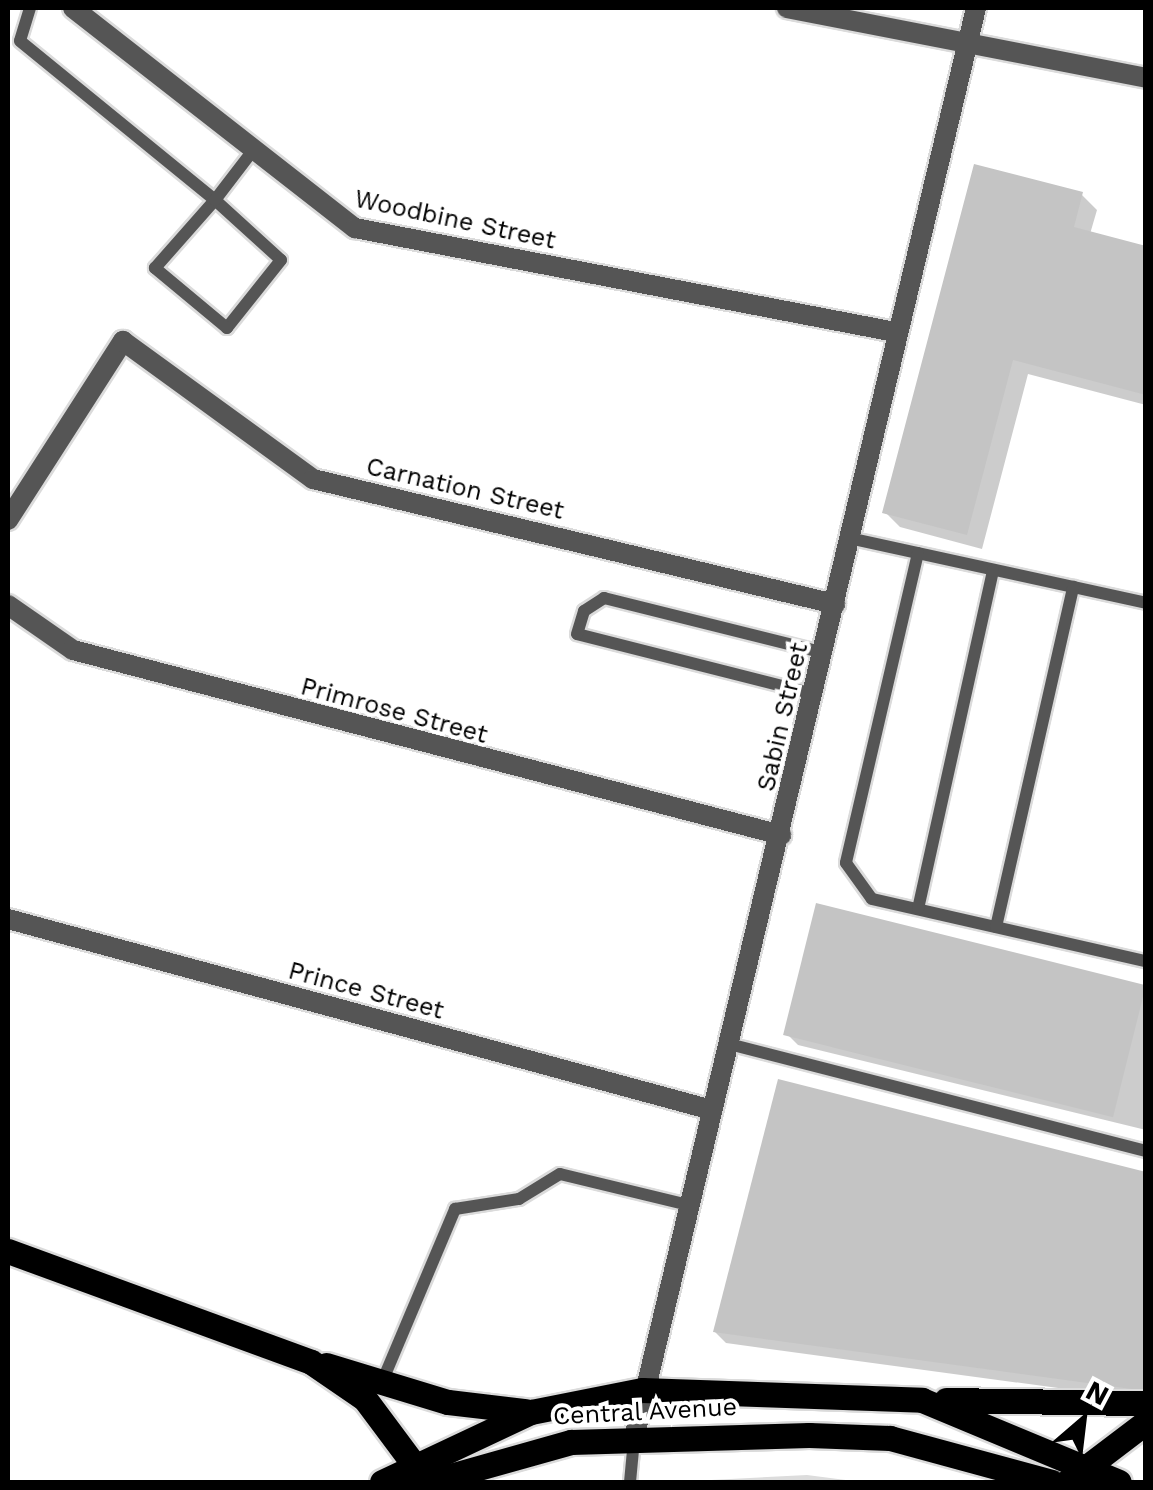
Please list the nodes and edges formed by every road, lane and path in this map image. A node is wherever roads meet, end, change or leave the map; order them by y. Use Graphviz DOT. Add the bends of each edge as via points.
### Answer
graph roads {
  1 [pos="30,8"];
  2 [pos="73,8"];
  3 [pos="787,8"];
  4 [pos="976,8"];
  5 [pos="968,43"];
  6 [pos="1146,78"];
  7 [pos="251,153"];
  8 [pos="215,200"];
  9 [pos="896,332"];
  10 [pos="8,520"];
  11 [pos="852,539"];
  12 [pos="918,553"];
  13 [pos="992,570"];
  14 [pos="1073,587"];
  15 [pos="1146,603"];
  16 [pos="836,604"];
  17 [pos="8,606"];
  18 [pos="824,652"];
  19 [pos="814,694"];
  20 [pos="781,835"];
  21 [pos="918,909"];
  22 [pos="8,918"];
  23 [pos="996,927"];
  24 [pos="1146,961"];
  25 [pos="729,1044"];
  26 [pos="712,1110"];
  27 [pos="1146,1150"];
  28 [pos="688,1206"];
  29 [pos="8,1251"];
  30 [pos="312,1362"];
  31 [pos="382,1382"];
  32 [pos="642,1390"];
  33 [pos="922,1400"];
  34 [pos="1146,1402"];
  35 [pos="531,1412"];
  36 [pos="1146,1422"];
  37 [pos="634,1438"];
  38 [pos="418,1470"];
  39 [pos="1076,1474"];
  40 [pos="382,1482"];
  41 [pos="630,1482"];
  42 [pos="1052,1482"];
  43 [pos="1118,1482"];
  1 -- 8 [label="lane" via="20,41"];
  2 -- 7 [label="street, Woodbine Street"];
  3 -- 5 [label="street"];
  4 -- 5 [label="street, Sabin Street"];
  5 -- 6 [label="street"];
  5 -- 9 [label="street, Sabin Street"];
  7 -- 8 [label="lane"];
  7 -- 9 [label="street, Woodbine Street" via="356,228"];
  8 -- 8 [label="lane" via="281,260 227,328 155,268"];
  9 -- 11 [label="street, Sabin Street"];
  10 -- 16 [label="street, Carnation Street" via="123,341 313,478"];
  11 -- 12 [label="lane"];
  11 -- 16 [label="street, Sabin Street"];
  12 -- 13 [label="lane"];
  12 -- 21 [label="lane" via="846,863 872,898"];
  13 -- 14 [label="lane"];
  13 -- 21 [label="lane"];
  14 -- 15 [label="lane"];
  14 -- 23 [label="lane"];
  16 -- 18 [label="street, Sabin Street"];
  17 -- 20 [label="street, Primrose Street" via="73,650"];
  18 -- 19 [label="street, Sabin Street"];
  18 -- 19 [label="lane" via="604,598 584,611 577,634"];
  19 -- 20 [label="street, Sabin Street"];
  20 -- 25 [label="street, Sabin Street"];
  21 -- 23 [label="lane"];
  22 -- 26 [label="street, Prince Street"];
  23 -- 24 [label="lane"];
  25 -- 26 [label="street, Sabin Street"];
  25 -- 27 [label="lane"];
  26 -- 28 [label="street, Sabin Street"];
  28 -- 31 [label="lane" via="560,1174 519,1200 455,1208"];
  28 -- 32 [label="street, Sabin Street"];
  29 -- 30 [label="main road"];
  30 -- 31 [label="main road"];
  30 -- 38 [label="main road" via="365,1399"];
  31 -- 35 [label="main road"];
  32 -- 33 [label="main road, Central Avenue"];
  32 -- 35 [label="main road, Central Avenue"];
  32 -- 37 [label="street, Sabin Street"];
  33 -- 34 [label="main road"];
  33 -- 39 [label="main road, Central Avenue"];
  35 -- 38 [label="main road" via="446,1446"];
  36 -- 39 [label="main road"];
  37 -- 38 [label="main road, Central Avenue" via="513,1454 450,1476"];
  37 -- 41 [label="lane"];
  37 -- 42 [label="main road, Central Avenue" via="890,1438"];
  38 -- 40 [label="main road"];
  39 -- 43 [label="main road, Central Avenue"];
}
